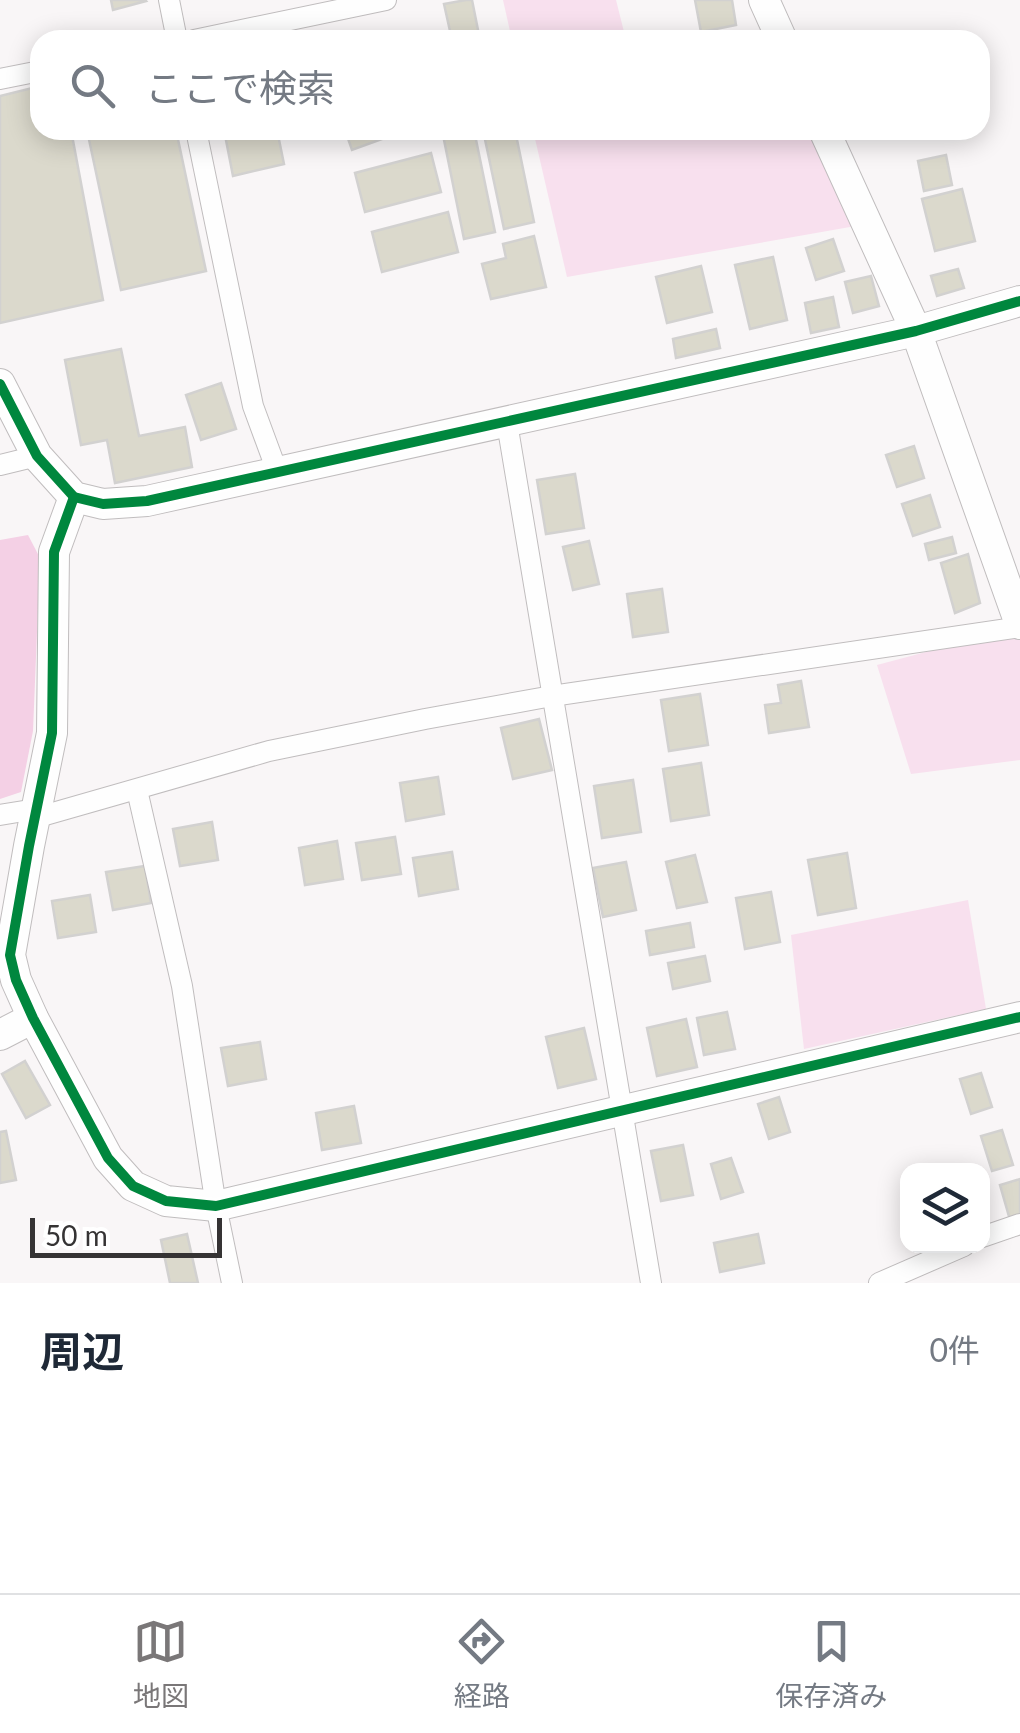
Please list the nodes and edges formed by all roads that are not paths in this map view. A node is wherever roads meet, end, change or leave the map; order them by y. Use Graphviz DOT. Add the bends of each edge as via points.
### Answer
graph roads {
  1 [pos="169,0"];
  2 [pos="386,0"];
  3 [pos="764,0"];
  4 [pos="175,30"];
  5 [pos="242,30"];
  6 [pos="778,30"];
  7 [pos="30,74"];
  8 [pos="0,80"];
  9 [pos="198,140"];
  10 [pos="829,140"];
  11 [pos="1020,301"];
  12 [pos="916,331"];
  13 [pos="0,384"];
  14 [pos="507,423"];
  15 [pos="38,456"];
  16 [pos="0,465"];
  17 [pos="277,471"];
  18 [pos="74,497"];
  19 [pos="1020,625"];
  20 [pos="552,696"];
  21 [pos="138,790"];
  22 [pos="36,813"];
  23 [pos="0,815"];
  24 [pos="33,1018"];
  25 [pos="1020,1018"];
  26 [pos="0,1035"];
  27 [pos="622,1112"];
  28 [pos="216,1206"];
  29 [pos="1020,1224"];
  30 [pos="990,1235"];
  31 [pos="948,1253"];
  32 [pos="232,1283"];
  33 [pos="651,1283"];
  34 [pos="879,1283"];
  1 -- 4 [label="street"];
  2 -- 5 [label="street"];
  3 -- 6 [label="street"];
  7 -- 8 [label="street"];
  9 -- 17 [label="street" via="252,406"];
  10 -- 12 [label="street"];
  11 -- 12 [label="street"];
  12 -- 14 [label="street"];
  12 -- 19 [label="street"];
  13 -- 15 [label="street"];
  14 -- 17 [label="street"];
  14 -- 20 [label="street"];
  15 -- 16 [label="street"];
  15 -- 18 [label="street"];
  17 -- 18 [label="street" via="146,501 103,504"];
  18 -- 22 [label="street" via="54,552 52,733"];
  19 -- 20 [label="street"];
  20 -- 21 [label="street" via="269,751"];
  20 -- 27 [label="street"];
  21 -- 22 [label="street"];
  21 -- 28 [label="street" via="182,986"];
  22 -- 23 [label="street"];
  22 -- 24 [label="street" via="10,955"];
  24 -- 26 [label="street"];
  24 -- 28 [label="street" via="108,1158 133,1186 166,1201"];
  25 -- 27 [label="street"];
  27 -- 28 [label="street"];
  27 -- 33 [label="street"];
  28 -- 32 [label="street"];
  29 -- 30 [label="street"];
  31 -- 34 [label="street"];
}
